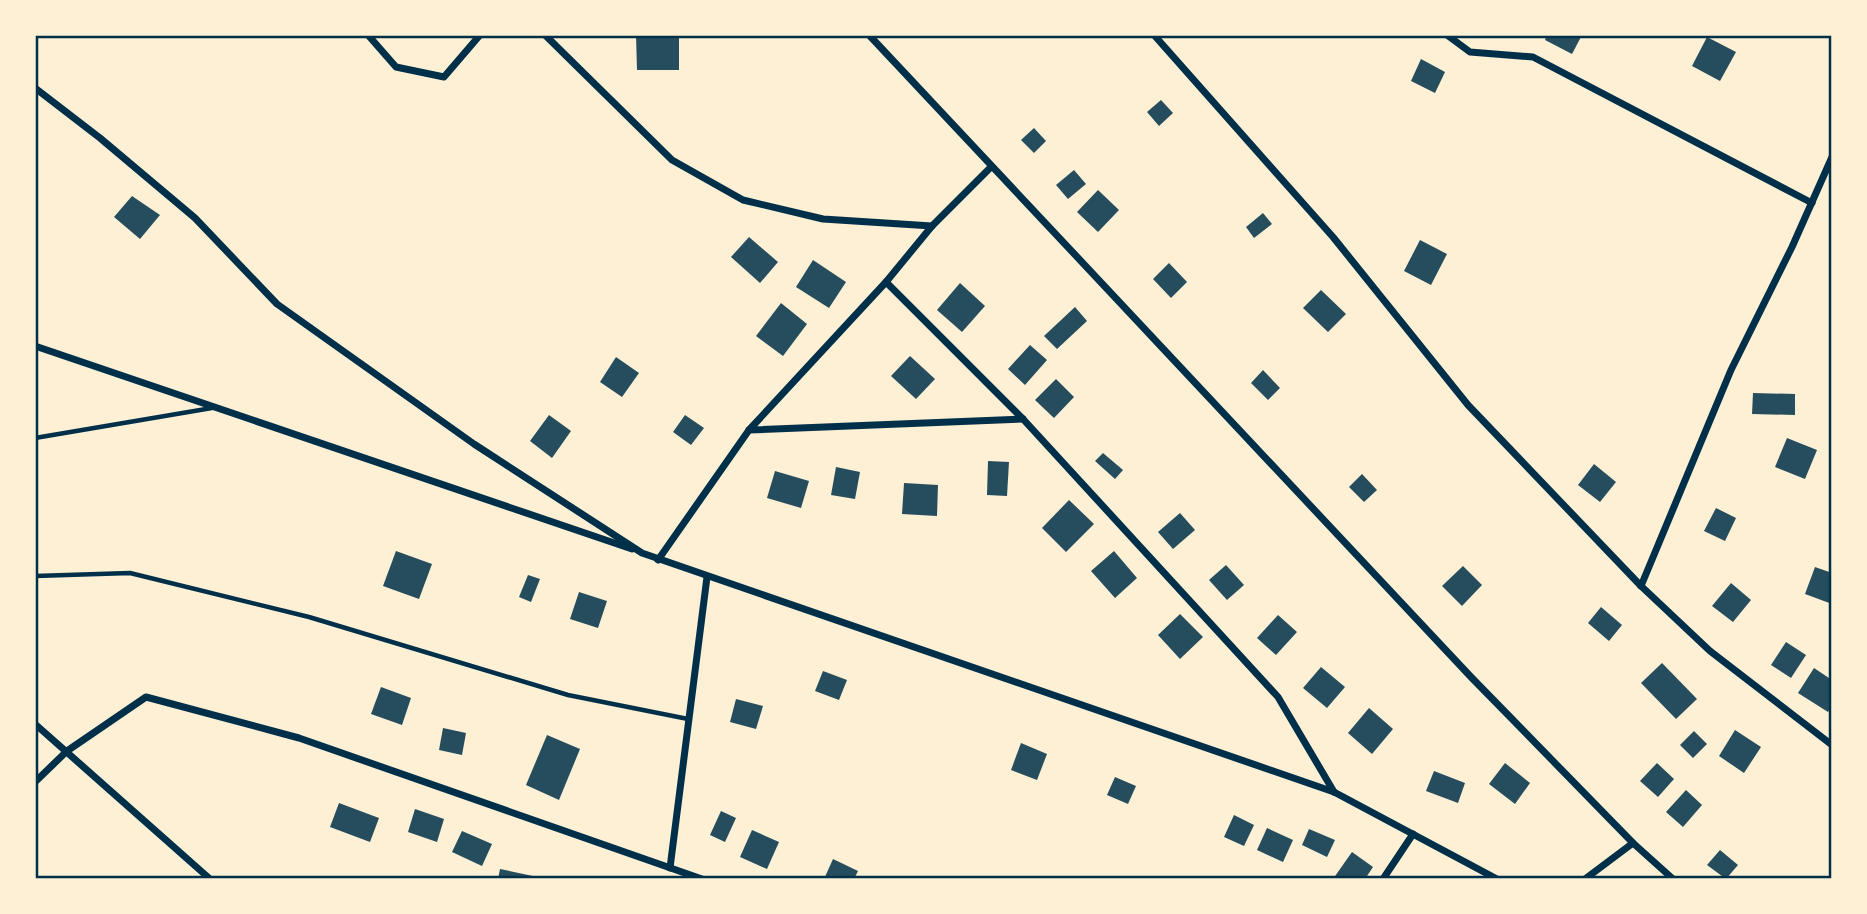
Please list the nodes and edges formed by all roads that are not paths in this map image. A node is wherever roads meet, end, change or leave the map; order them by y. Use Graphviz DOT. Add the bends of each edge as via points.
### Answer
graph roads {
  1 [pos="368,35"];
  2 [pos="480,35"];
  3 [pos="545,35"];
  4 [pos="869,35"];
  5 [pos="1154,35"];
  6 [pos="1447,35"];
  7 [pos="35,88"];
  8 [pos="1832,157"];
  9 [pos="991,167"];
  10 [pos="1812,203"];
  11 [pos="932,226"];
  12 [pos="886,282"];
  13 [pos="35,346"];
  14 [pos="216,407"];
  15 [pos="1023,419"];
  16 [pos="749,430"];
  17 [pos="35,438"];
  18 [pos="642,553"];
  19 [pos="658,560"];
  20 [pos="35,576"];
  21 [pos="707,577"];
  22 [pos="1642,586"];
  23 [pos="689,719"];
  24 [pos="35,724"];
  25 [pos="1832,745"];
  26 [pos="68,751"];
  27 [pos="35,782"];
  28 [pos="1334,792"];
  29 [pos="1413,834"];
  30 [pos="1633,843"];
  31 [pos="670,868"];
  32 [pos="210,879"];
  33 [pos="700,879"];
  34 [pos="1383,879"];
  35 [pos="1497,879"];
  36 [pos="1585,879"];
  37 [pos="1673,879"];
  1 -- 2 [label="street" via="396,67 444,77"];
  3 -- 11 [label="street" via="672,160 743,200 823,219"];
  4 -- 9 [label="street"];
  5 -- 22 [label="street" via="1333,237 1468,405"];
  6 -- 10 [label="street" via="1470,52 1533,57"];
  7 -- 18 [label="street" via="195,218 277,304 474,444"];
  8 -- 10 [label="street"];
  9 -- 11 [label="street"];
  9 -- 30 [label="street"];
  10 -- 22 [label="street" via="1731,370"];
  11 -- 12 [label="street"];
  12 -- 15 [label="street"];
  12 -- 16 [label="street"];
  13 -- 14 [label="street"];
  14 -- 17 [label="lane"];
  14 -- 18 [label="street"];
  15 -- 16 [label="street"];
  15 -- 28 [label="street" via="1278,697"];
  16 -- 19 [label="street"];
  18 -- 19 [label="street"];
  19 -- 21 [label="street"];
  20 -- 23 [label="lane" via="130,573 309,617 568,695"];
  21 -- 23 [label="street"];
  21 -- 28 [label="street"];
  22 -- 25 [label="street" via="1710,651"];
  23 -- 31 [label="street"];
  24 -- 26 [label="street"];
  26 -- 27 [label="street"];
  26 -- 31 [label="street" via="146,697 299,738"];
  26 -- 32 [label="street"];
  28 -- 29 [label="street"];
  29 -- 34 [label="street"];
  29 -- 35 [label="street"];
  30 -- 36 [label="street"];
  30 -- 37 [label="street"];
  31 -- 33 [label="street"];
}
